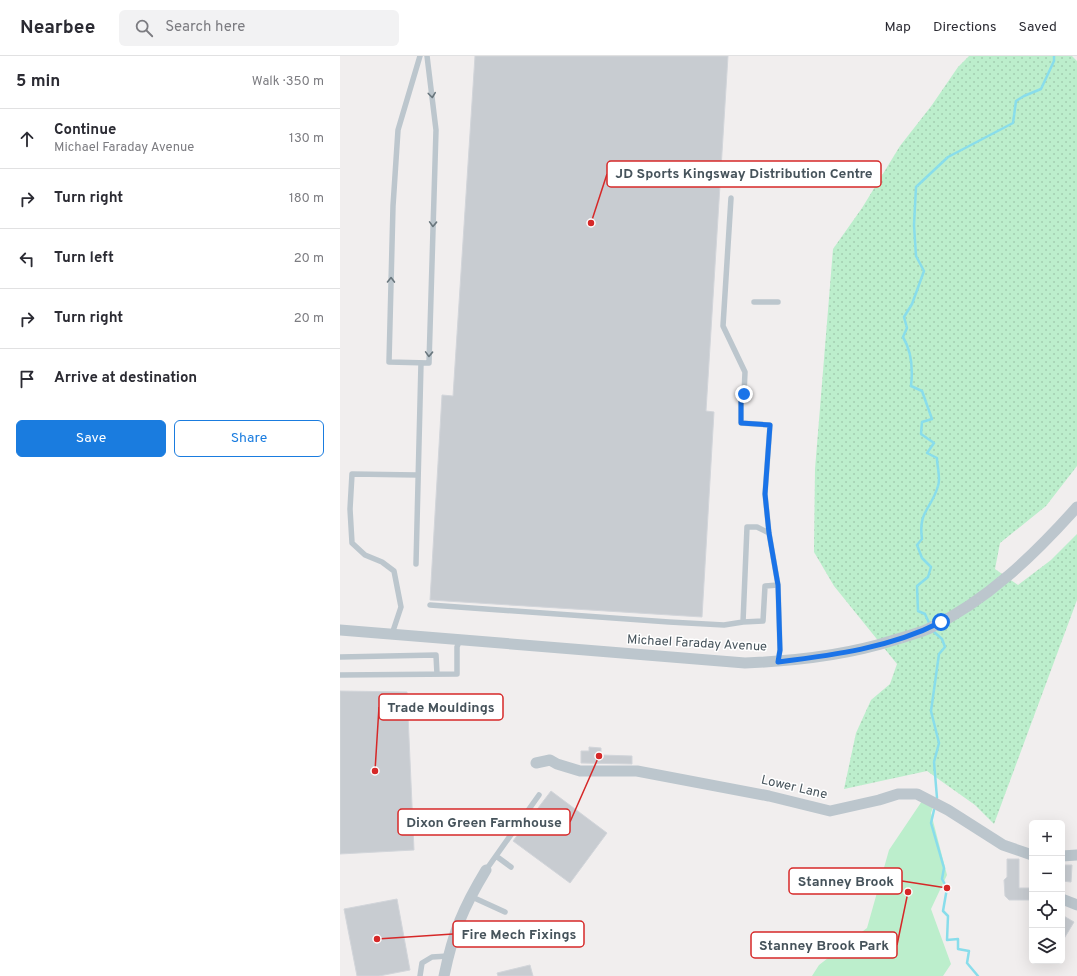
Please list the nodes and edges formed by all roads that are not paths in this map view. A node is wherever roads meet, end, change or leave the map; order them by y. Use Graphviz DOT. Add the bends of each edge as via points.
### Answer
graph roads {
  1 [pos="420,56"];
  2 [pos="427,56"];
  3 [pos="731,198"];
  4 [pos="754,302"];
  5 [pos="778,302"];
  6 [pos="421,363"];
  7 [pos="417,474"];
  8 [pos="1077,507"];
  9 [pos="769,533"];
  10 [pos="416,564"];
  11 [pos="778,585"];
  12 [pos="430,605"];
  13 [pos="743,622"];
  14 [pos="340,630"];
  15 [pos="392,634"];
  16 [pos="460,639"];
  17 [pos="340,657"];
  18 [pos="778,662"];
  19 [pos="437,674"];
  20 [pos="340,675"];
  21 [pos="536,763"];
  22 [pos="539,795"];
  23 [pos="1029,854"];
  24 [pos="1077,855"];
  25 [pos="496,856"];
  26 [pos="1065,856"];
  27 [pos="511,867"];
  28 [pos="486,870"];
  29 [pos="470,896"];
  30 [pos="1065,900"];
  31 [pos="1077,905"];
  32 [pos="505,912"];
  33 [pos="448,956"];
  34 [pos="420,976"];
  35 [pos="444,976"];
  6 -- 1 [label="lane, one-way" via="389,362 392,206 398,130"];
  2 -- 6 [label="lane, one-way" via="436,130 429,363"];
  3 -- 9 [label="lane" via="723,326 745,372 741,423 770,425 765,494"];
  4 -- 5 [label="lane"];
  6 -- 7 [label="lane"];
  7 -- 10 [label="lane"];
  7 -- 15 [label="lane" via="352,474 352,543 365,555 382,562 394,571 401,607"];
  8 -- 18 [label="street, Michael Faraday Avenue" via="1022,564 979,597 932,627 861,650"];
  9 -- 11 [label="lane"];
  9 -- 13 [label="lane" via="756,527 747,527"];
  11 -- 13 [label="lane" via="765,586 763,621"];
  11 -- 18 [label="lane"];
  12 -- 13 [label="lane" via="724,625"];
  14 -- 15 [label="street, Michael Faraday Avenue"];
  15 -- 16 [label="street, Michael Faraday Avenue"];
  16 -- 18 [label="street, Michael Faraday Avenue" via="745,663"];
  16 -- 19 [label="lane" via="457,647 457,674"];
  17 -- 19 [label="lane" via="436,656"];
  19 -- 20 [label="lane"];
  21 -- 23 [label="street, Lower Lane" via="550,760 580,771 637,771 830,811 898,794 917,794 948,810 1003,845"];
  22 -- 25 [label="lane"];
  24 -- 26 [label="street"];
  25 -- 27 [label="lane"];
  25 -- 28 [label="lane"];
  28 -- 29 [label="street"];
  29 -- 32 [label="lane"];
  29 -- 33 [label="street" via="456,926"];
  30 -- 31 [label="street"];
  33 -- 34 [label="lane" via="432,957 422,964"];
  33 -- 35 [label="street"];
}
